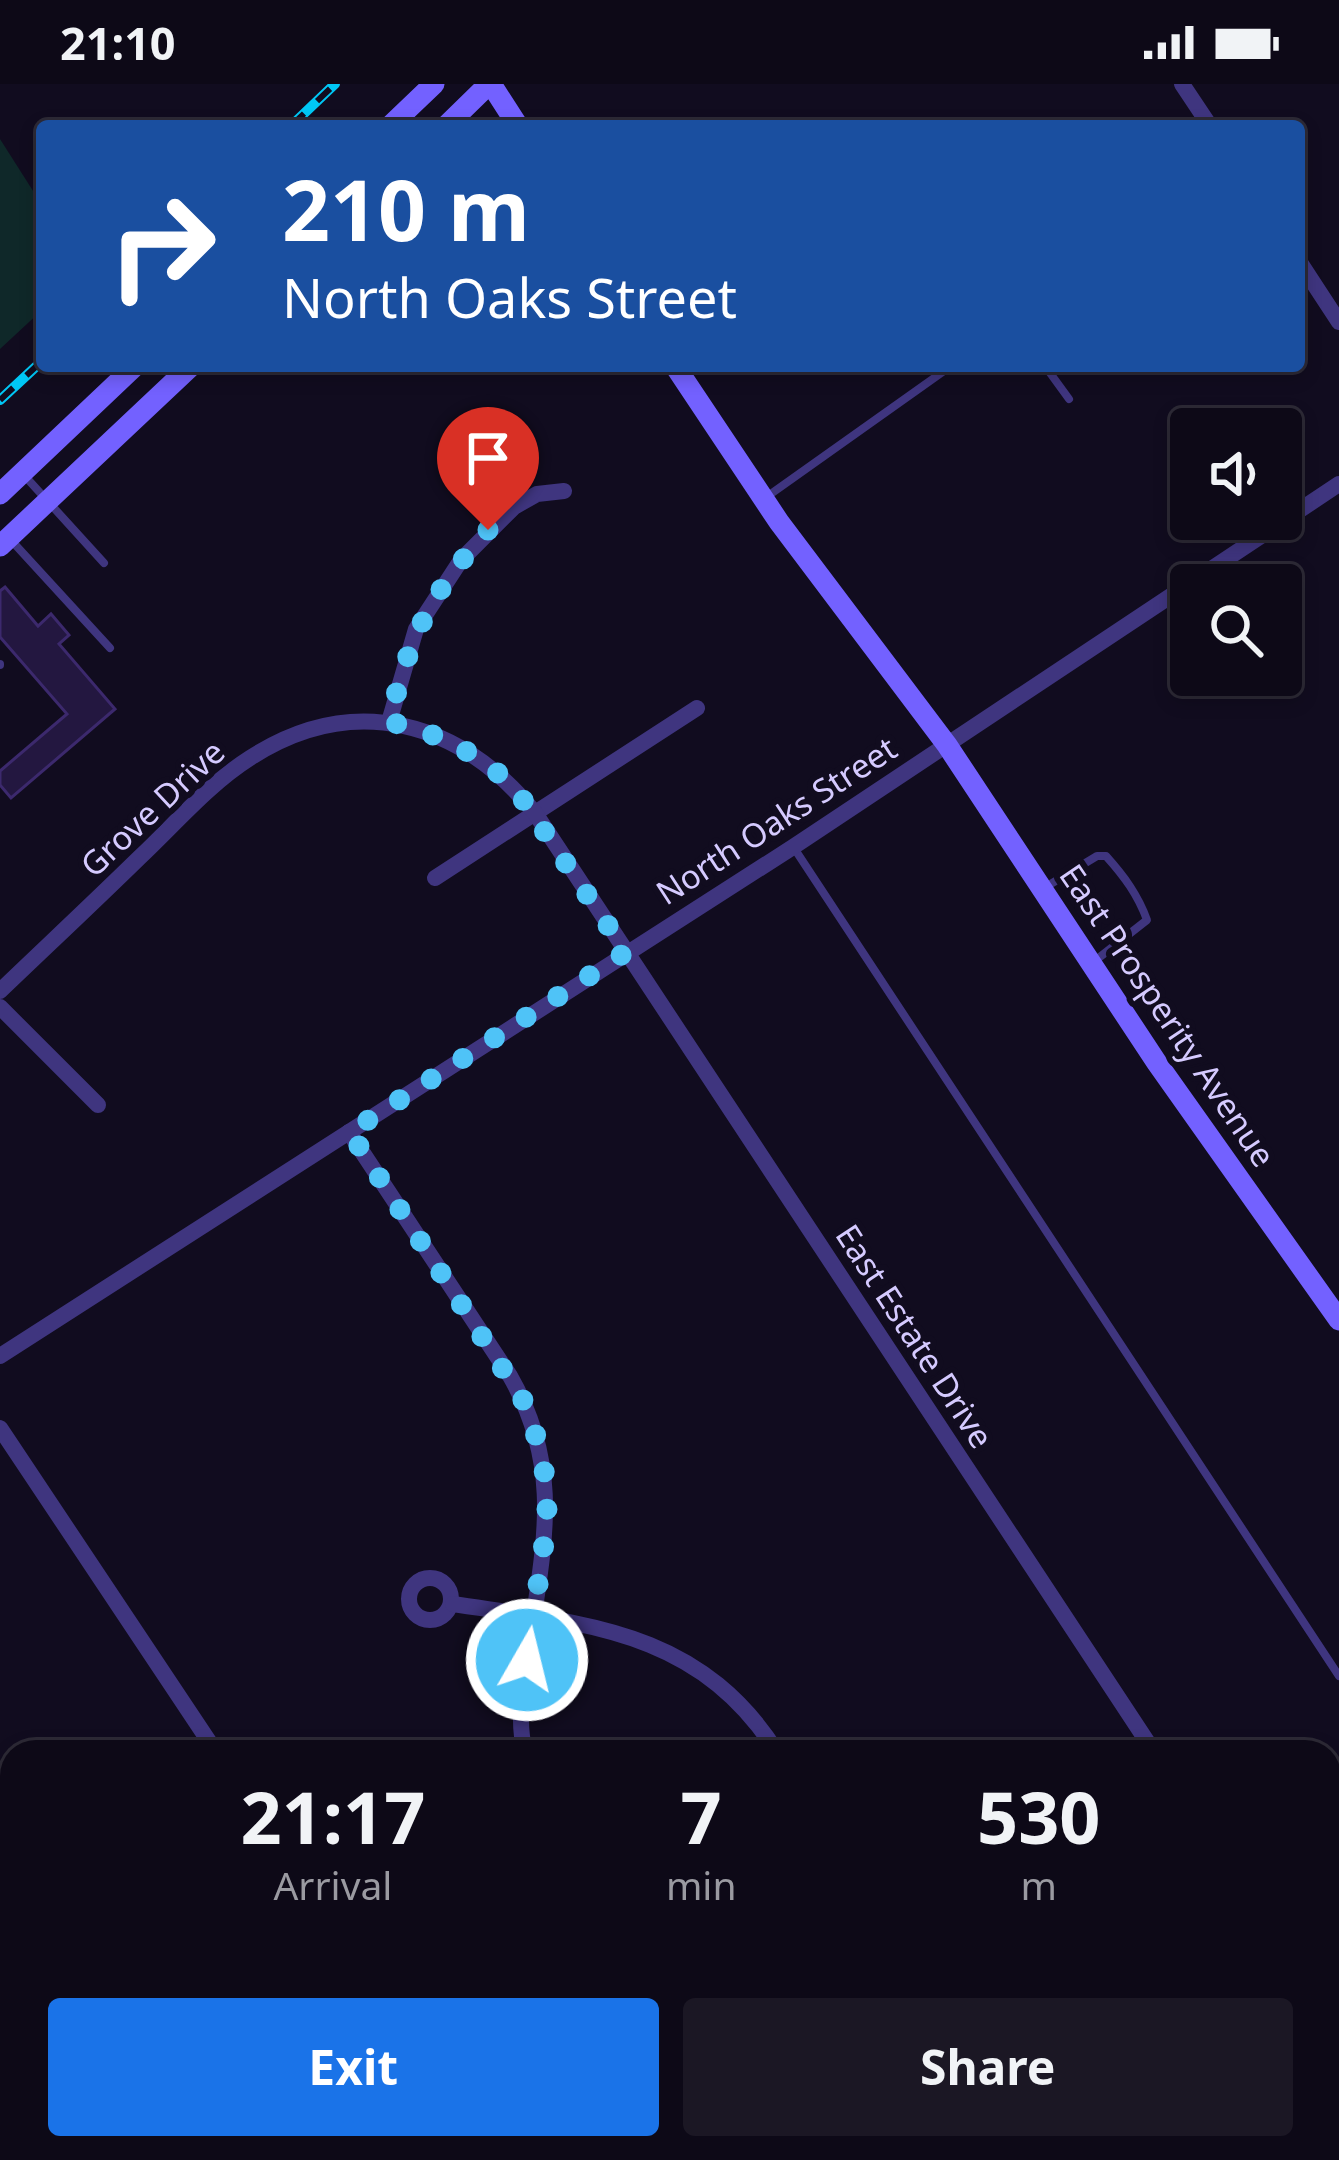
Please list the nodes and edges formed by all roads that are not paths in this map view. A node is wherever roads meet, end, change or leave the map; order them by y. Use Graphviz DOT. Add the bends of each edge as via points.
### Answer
graph roads {
  1 [pos="434,84"];
  2 [pos="489,84"];
  3 [pos="1182,84"];
  4 [pos="395,120"];
  5 [pos="452,120"];
  6 [pos="514,120"];
  7 [pos="1206,120"];
  8 [pos="1305,270"];
  9 [pos="1339,322"];
  10 [pos="130,372"];
  11 [pos="185,372"];
  12 [pos="679,372"];
  13 [pos="943,372"];
  14 [pos="1049,372"];
  15 [pos="1069,399"];
  16 [pos="22,473"];
  17 [pos="1333,488"];
  18 [pos="564,491"];
  19 [pos="0,494"];
  20 [pos="764,499"];
  21 [pos="48,501"];
  22 [pos="1338,511"];
  23 [pos="5,542"];
  24 [pos="104,563"];
  25 [pos="110,648"];
  26 [pos="697,708"];
  27 [pos="389,722"];
  28 [pos="947,745"];
  29 [pos="535,813"];
  30 [pos="793,847"];
  31 [pos="435,878"];
  32 [pos="1043,889"];
  33 [pos="626,952"];
  34 [pos="1092,963"];
  35 [pos="0,991"];
  36 [pos="0,1007"];
  37 [pos="98,1105"];
  38 [pos="350,1132"];
  39 [pos="1337,1312"];
  40 [pos="0,1356"];
  41 [pos="0,1428"];
  42 [pos="453,1604"];
  43 [pos="533,1616"];
  44 [pos="1339,1676"];
  45 [pos="208,1740"];
  46 [pos="524,1740"];
  47 [pos="769,1740"];
  48 [pos="1146,1740"];
  1 -- 4 [label="main road"];
  2 -- 5 [label="main road"];
  2 -- 6 [label="main road"];
  3 -- 7 [label="street"];
  8 -- 9 [label="street"];
  10 -- 16 [label="main road"];
  11 -- 21 [label="main road"];
  12 -- 20 [label="main road, East Prosperity Avenue"];
  13 -- 20 [label="lane"];
  14 -- 15 [label="lane"];
  16 -- 19 [label="main road"];
  16 -- 21 [label="lane"];
  17 -- 22 [label="street"];
  17 -- 28 [label="street, North Oaks Street"];
  18 -- 27 [label="street" via="514,507 461,560 416,629"];
  20 -- 28 [label="main road, East Prosperity Avenue"];
  21 -- 23 [label="main road"];
  21 -- 24 [label="lane"];
  23 -- 25 [label="lane"];
  26 -- 29 [label="street"];
  27 -- 29 [label="street, Grove Drive" via="464,749"];
  27 -- 35 [label="street, Grove Drive" via="325,726 248,759"];
  28 -- 30 [label="street, North Oaks Street"];
  28 -- 32 [label="main road, East Prosperity Avenue"];
  29 -- 31 [label="street"];
  29 -- 33 [label="street, Grove Drive"];
  30 -- 33 [label="street, North Oaks Street"];
  30 -- 44 [label="lane"];
  32 -- 34 [label="main road, East Prosperity Avenue"];
  32 -- 34 [label="lane" via="1106,856 1140,900 1147,920"];
  33 -- 38 [label="street, North Oaks Street"];
  33 -- 48 [label="street, East Estate Drive"];
  34 -- 39 [label="main road, East Prosperity Avenue"];
  36 -- 37 [label="street"];
  38 -- 40 [label="street, North Oaks Street"];
  38 -- 43 [label="street" via="530,1411 548,1488"];
  41 -- 45 [label="street"];
  42 -- 43 [label="street"];
  43 -- 46 [label="street"];
  43 -- 47 [label="street" via="623,1634 690,1661 745,1706"];
}
